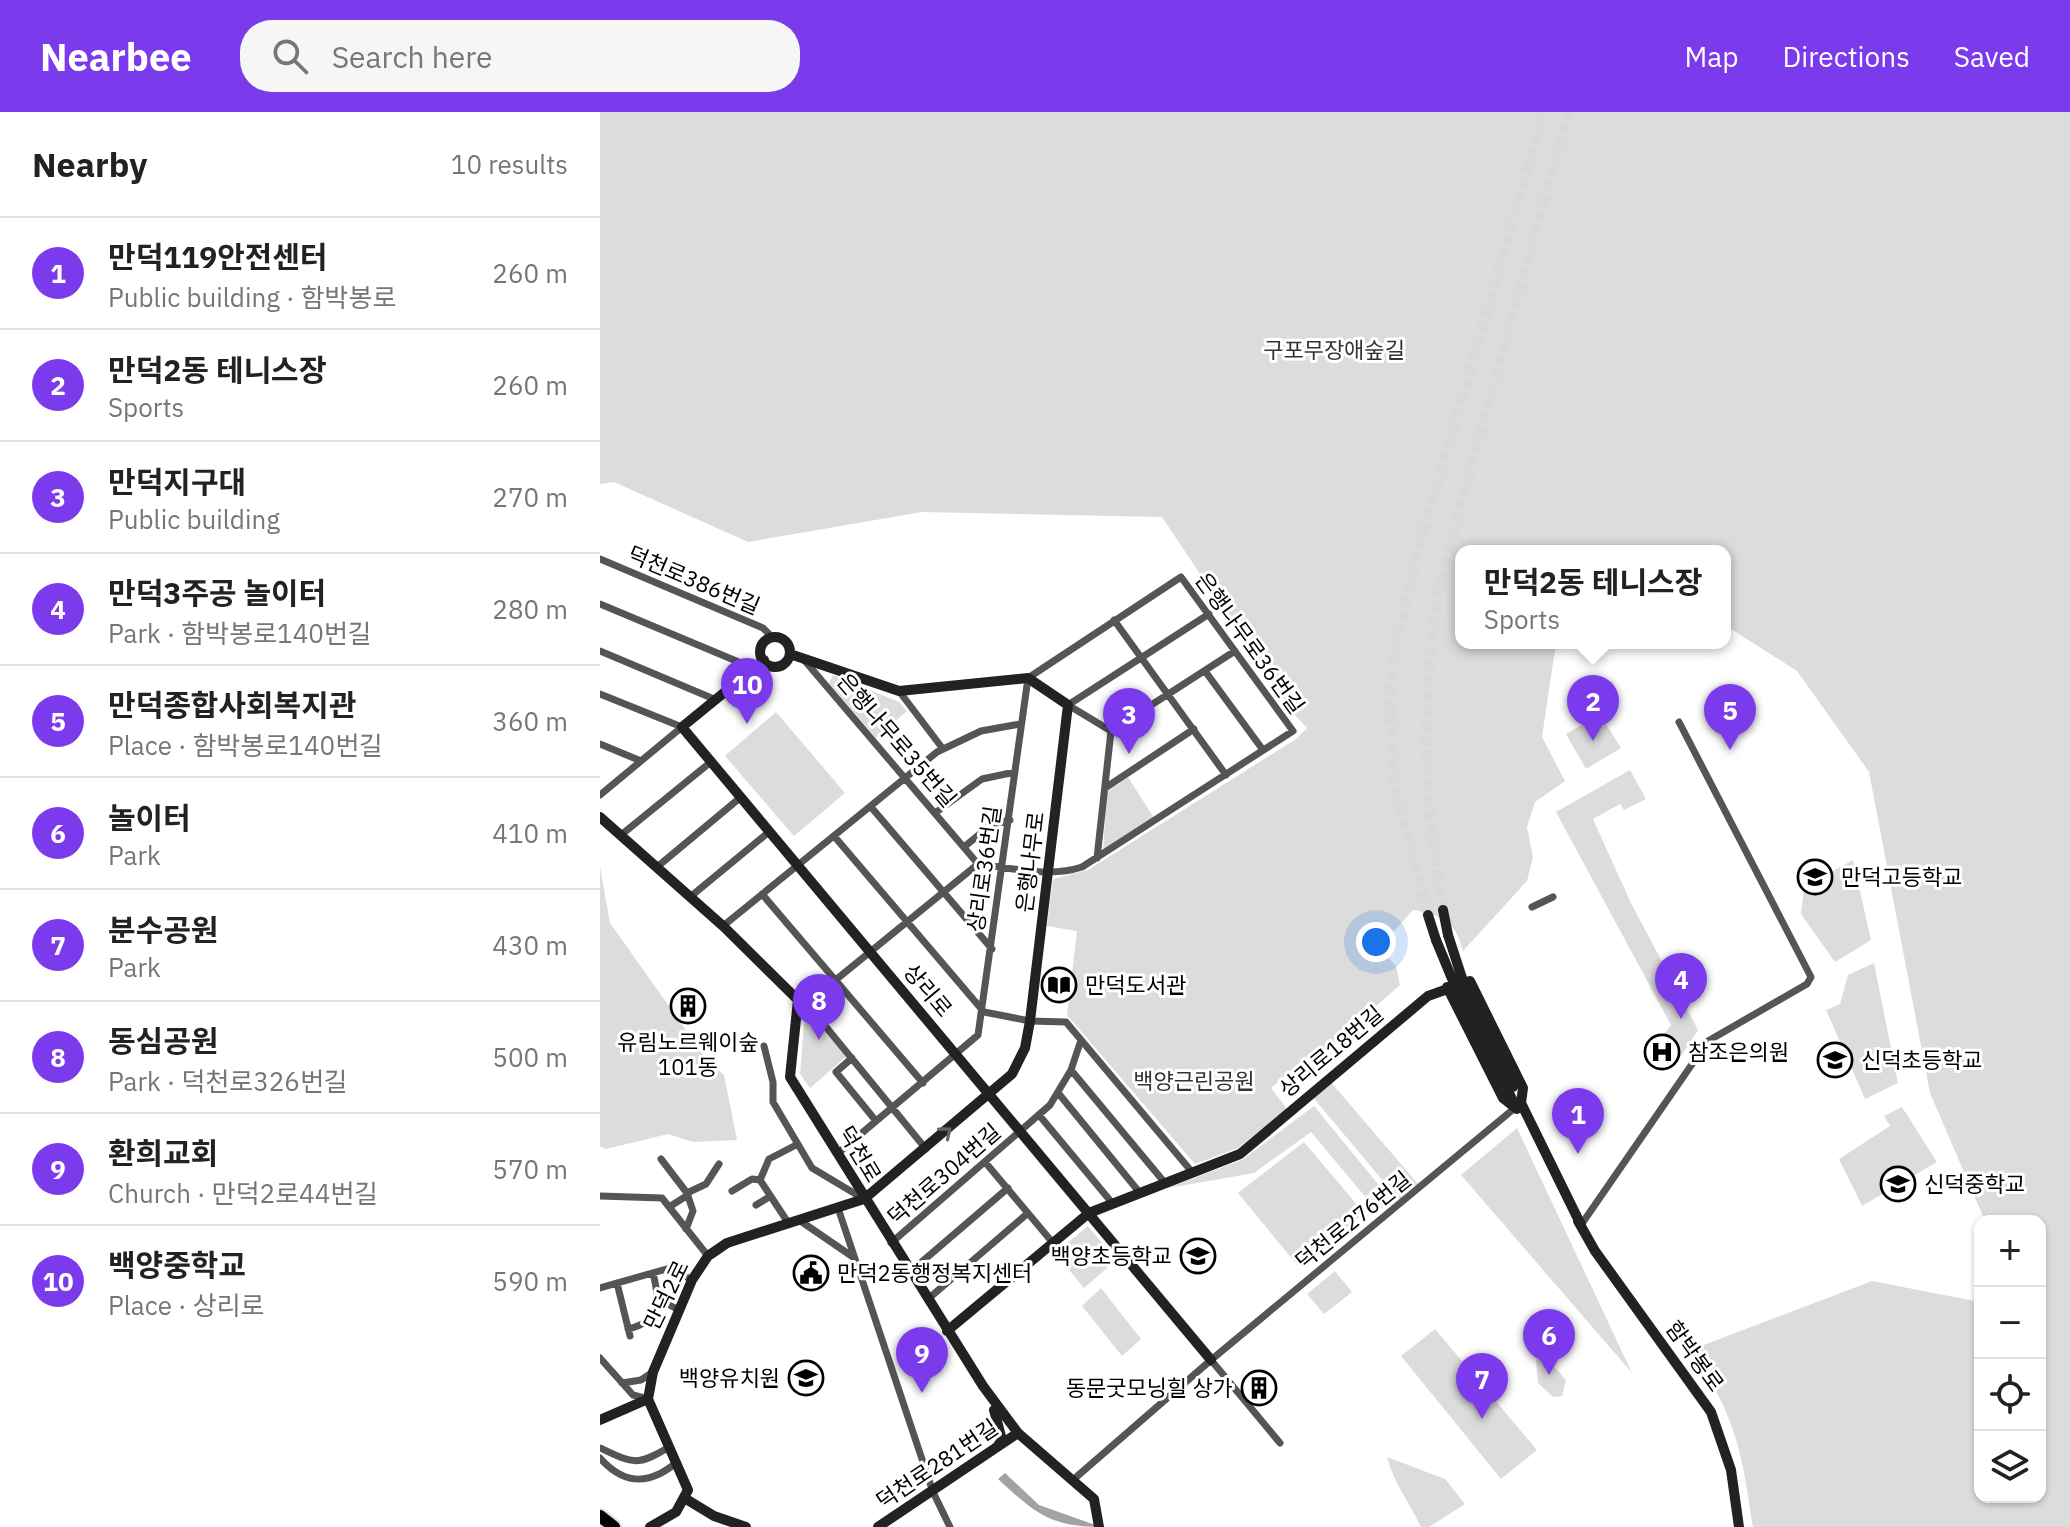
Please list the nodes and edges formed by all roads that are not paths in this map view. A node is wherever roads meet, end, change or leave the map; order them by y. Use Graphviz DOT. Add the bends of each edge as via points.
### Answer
graph roads {
  1 [pos="600,559"];
  2 [pos="600,604"];
  3 [pos="1209,614"];
  4 [pos="1114,620"];
  5 [pos="772,637"];
  6 [pos="600,651"];
  7 [pos="1235,651"];
  8 [pos="790,654"];
  9 [pos="1142,658"];
  10 [pos="803,659"];
  11 [pos="764,660"];
  12 [pos="753,668"];
  13 [pos="1205,671"];
  14 [pos="1028,678"];
  15 [pos="899,691"];
  16 [pos="600,694"];
  17 [pos="1168,694"];
  18 [pos="714,699"];
  19 [pos="1068,705"];
  20 [pos="1679,722"];
  21 [pos="1020,724"];
  22 [pos="682,727"];
  23 [pos="1194,729"];
  24 [pos="1111,731"];
  25 [pos="600,744"];
  26 [pos="943,749"];
  27 [pos="1263,750"];
  28 [pos="712,760"];
  29 [pos="641,761"];
  30 [pos="1015,772"];
  31 [pos="1226,775"];
  32 [pos="905,777"];
  33 [pos="1105,788"];
  34 [pos="600,795"];
  35 [pos="741,797"];
  36 [pos="871,807"];
  37 [pos="935,813"];
  38 [pos="600,817"];
  39 [pos="1010,820"];
  40 [pos="770,831"];
  41 [pos="621,835"];
  42 [pos="834,836"];
  43 [pos="964,847"];
  44 [pos="1097,858"];
  45 [pos="978,864"];
  46 [pos="797,865"];
  47 [pos="657,867"];
  48 [pos="1005,867"];
  49 [pos="1050,873"];
  50 [pos="762,894"];
  51 [pos="943,894"];
  52 [pos="690,897"];
  53 [pos="1553,897"];
  54 [pos="1532,907"];
  55 [pos="1443,910"];
  56 [pos="1428,915"];
  57 [pos="908,923"];
  58 [pos="723,926"];
  59 [pos="992,949"];
  60 [pos="870,954"];
  61 [pos="837,981"];
  62 [pos="1447,987"];
  63 [pos="804,1007"];
  64 [pos="984,1012"];
  65 [pos="1030,1021"];
  66 [pos="1081,1040"];
  67 [pos="764,1046"];
  68 [pos="956,1055"];
  69 [pos="852,1058"];
  70 [pos="1071,1070"];
  71 [pos="923,1083"];
  72 [pos="1059,1094"];
  73 [pos="989,1095"];
  74 [pos="1519,1105"];
  75 [pos="893,1107"];
  76 [pos="1039,1115"];
  77 [pos="876,1121"];
  78 [pos="1021,1132"];
  79 [pos="798,1144"];
  80 [pos="926,1149"];
  81 [pos="837,1154"];
  82 [pos="661,1159"];
  83 [pos="985,1162"];
  84 [pos="719,1164"];
  85 [pos="1192,1172"];
  86 [pos="760,1180"];
  87 [pos="1165,1183"];
  88 [pos="1408,1187"];
  89 [pos="1008,1188"];
  90 [pos="732,1191"];
  91 [pos="1140,1193"];
  92 [pos="687,1194"];
  93 [pos="1414,1194"];
  94 [pos="600,1196"];
  95 [pos="769,1197"];
  96 [pos="864,1199"];
  97 [pos="1113,1204"];
  98 [pos="756,1205"];
  99 [pos="669,1207"];
  100 [pos="838,1208"];
  101 [pos="1028,1213"];
  102 [pos="1089,1213"];
  103 [pos="794,1222"];
  104 [pos="1581,1225"];
  105 [pos="686,1229"];
  106 [pos="891,1243"];
  107 [pos="1053,1243"];
  108 [pos="708,1256"];
  109 [pos="855,1258"];
  110 [pos="910,1272"];
  111 [pos="653,1273"];
  112 [pos="692,1280"];
  113 [pos="617,1283"];
  114 [pos="600,1288"];
  115 [pos="928,1299"];
  116 [pos="660,1300"];
  117 [pos="679,1310"];
  118 [pos="947,1331"];
  119 [pos="600,1358"];
  120 [pos="1211,1360"];
  121 [pos="653,1372"];
  122 [pos="622,1383"];
  123 [pos="983,1386"];
  124 [pos="648,1399"];
  125 [pos="600,1420"];
  126 [pos="1018,1433"];
  127 [pos="1280,1443"];
  128 [pos="669,1447"];
  129 [pos="600,1448"];
  130 [pos="995,1449"];
  131 [pos="600,1458"];
  132 [pos="677,1462"];
  133 [pos="1074,1479"];
  134 [pos="933,1492"];
  135 [pos="686,1499"];
  136 [pos="600,1516"];
  137 [pos="1098,1522"];
  138 [pos="614,1527"];
  139 [pos="650,1527"];
  140 [pos="746,1527"];
  141 [pos="878,1527"];
  142 [pos="950,1527"];
  143 [pos="1739,1527"];
  1 -- 5 [label="street, 덕천로386번길" via="763,628"];
  2 -- 12 [label="street"];
  3 -- 4 [label="street, 은행나무로36번길" via="1181,577"];
  3 -- 7 [label="street, 은행나무로36번길"];
  3 -- 9 [label="street"];
  4 -- 9 [label="street"];
  4 -- 14 [label="street, 은행나무로36번길"];
  5 -- 8 [label="street" via="785,641"];
  5 -- 11 [label="street" via="761,647"];
  6 -- 18 [label="street"];
  7 -- 13 [label="street"];
  7 -- 27 [label="street, 은행나무로36번길" via="1293,731"];
  8 -- 10 [label="street"];
  8 -- 11 [label="street" via="781,665"];
  9 -- 17 [label="street"];
  9 -- 19 [label="street"];
  10 -- 15 [label="street"];
  10 -- 32 [label="street, 은행나무로35번길"];
  11 -- 12 [label="street"];
  12 -- 18 [label="street"];
  13 -- 17 [label="street"];
  13 -- 27 [label="street"];
  14 -- 15 [label="street"];
  14 -- 19 [label="street"];
  14 -- 21 [label="street, 상리로36번길"];
  15 -- 26 [label="street"];
  16 -- 22 [label="street"];
  17 -- 23 [label="street"];
  17 -- 24 [label="street"];
  18 -- 22 [label="street"];
  19 -- 24 [label="street"];
  19 -- 49 [label="street, 은행나무로"];
  20 -- 104 [label="street" via="1811,977 1708,1041"];
  21 -- 26 [label="street" via="981,731"];
  21 -- 30 [label="street, 상리로36번길"];
  22 -- 28 [label="street, 상리로"];
  22 -- 29 [label="street"];
  23 -- 31 [label="street"];
  23 -- 33 [label="street"];
  24 -- 33 [label="street"];
  25 -- 29 [label="street"];
  26 -- 32 [label="street"];
  27 -- 31 [label="street, 은행나무로36번길"];
  28 -- 35 [label="street, 상리로"];
  28 -- 41 [label="street"];
  29 -- 34 [label="street"];
  30 -- 37 [label="street" via="982,779"];
  30 -- 39 [label="street, 상리로36번길"];
  31 -- 44 [label="street, 은행나무로36번길"];
  32 -- 36 [label="street"];
  32 -- 37 [label="street, 은행나무로35번길"];
  33 -- 44 [label="street"];
  35 -- 40 [label="street, 상리로"];
  35 -- 47 [label="street"];
  36 -- 42 [label="street"];
  36 -- 51 [label="street"];
  37 -- 43 [label="street, 은행나무로35번길"];
  38 -- 41 [label="street"];
  39 -- 43 [label="street" via="992,824"];
  39 -- 48 [label="street, 상리로36번길"];
  40 -- 46 [label="street, 상리로"];
  40 -- 52 [label="street"];
  41 -- 47 [label="street"];
  42 -- 46 [label="street"];
  42 -- 57 [label="street"];
  43 -- 45 [label="street, 은행나무로35번길"];
  44 -- 49 [label="street, 은행나무로36번길"];
  45 -- 48 [label="street"];
  45 -- 51 [label="street"];
  46 -- 50 [label="street"];
  46 -- 60 [label="street, 상리로"];
  47 -- 52 [label="street"];
  48 -- 49 [label="street"];
  48 -- 59 [label="street, 상리로36번길"];
  49 -- 65 [label="street, 은행나무로"];
  50 -- 58 [label="street"];
  50 -- 61 [label="street"];
  51 -- 57 [label="street"];
  51 -- 59 [label="street"];
  52 -- 58 [label="street"];
  53 -- 54 [label="street"];
  55 -- 74 [label="street, bridge" via="1474,1004"];
  56 -- 74 [label="street, bridge" via="1453,981"];
  57 -- 60 [label="street"];
  57 -- 64 [label="street"];
  58 -- 63 [label="street"];
  59 -- 64 [label="street, 상리로36번길"];
  60 -- 61 [label="street"];
  60 -- 68 [label="street, 상리로"];
  61 -- 63 [label="street"];
  61 -- 71 [label="street"];
  62 -- 74 [label="street" via="1503,1098"];
  62 -- 74 [label="street, 상리로18번길" via="1470,981 1523,1088"];
  62 -- 85 [label="street, 상리로18번길" via="1419,1003 1240,1154"];
  63 -- 69 [label="street"];
  63 -- 81 [label="street, 덕천로" via="790,1077"];
  64 -- 65 [label="street"];
  64 -- 68 [label="street, 상리로36번길" via="978,1035"];
  65 -- 66 [label="street" via="1066,1022"];
  65 -- 73 [label="street, 은행나무로" via="1018,1065"];
  66 -- 70 [label="street, 덕천로304번길"];
  66 -- 85 [label="street"];
  67 -- 79 [label="street" via="773,1102"];
  68 -- 71 [label="street, 상리로36번길"];
  68 -- 73 [label="street, 상리로"];
  69 -- 75 [label="street"];
  69 -- 77 [label="street" via="836,1072"];
  70 -- 72 [label="street, 덕천로304번길"];
  70 -- 87 [label="street"];
  71 -- 75 [label="street, 상리로36번길"];
  72 -- 76 [label="street, 덕천로304번길"];
  72 -- 91 [label="street"];
  73 -- 78 [label="street, 상리로"];
  80 -- 73 [label="street, 은행나무로, one-way"];
  74 -- 93 [label="street, 덕천로276번길"];
  74 -- 104 [label="street, 함박봉로"];
  75 -- 77 [label="street, 상리로36번길"];
  75 -- 80 [label="street"];
  76 -- 78 [label="street, 덕천로304번길"];
  76 -- 97 [label="street"];
  77 -- 81 [label="street, 상리로36번길"];
  78 -- 83 [label="street, 덕천로304번길"];
  78 -- 102 [label="street, 상리로"];
  79 -- 86 [label="street" via="769,1159"];
  79 -- 96 [label="street" via="812,1168"];
  80 -- 96 [label="street, 은행나무로"];
  81 -- 96 [label="street, 덕천로"];
  82 -- 92 [label="street"];
  83 -- 89 [label="street"];
  83 -- 106 [label="street, 덕천로304번길"];
  84 -- 92 [label="street" via="706,1184"];
  85 -- 87 [label="street, 상리로18번길"];
  86 -- 90 [label="street"];
  86 -- 95 [label="street"];
  87 -- 91 [label="street, 상리로18번길"];
  88 -- 93 [label="street"];
  89 -- 101 [label="street"];
  89 -- 110 [label="street"];
  91 -- 97 [label="street, 상리로18번길"];
  92 -- 99 [label="street"];
  92 -- 105 [label="street" via="693,1211"];
  93 -- 120 [label="street, 덕천로276번길"];
  94 -- 99 [label="street" via="662,1198"];
  95 -- 98 [label="street"];
  95 -- 103 [label="street"];
  96 -- 100 [label="street, 만덕2로"];
  96 -- 106 [label="street, 덕천로"];
  97 -- 102 [label="street, 상리로18번길"];
  99 -- 105 [label="street"];
  100 -- 103 [label="street, 만덕2로"];
  100 -- 109 [label="street"];
  101 -- 107 [label="street"];
  101 -- 115 [label="street"];
  102 -- 107 [label="street, 상리로18번길"];
  102 -- 120 [label="street, 상리로"];
  103 -- 108 [label="street, 만덕2로" via="727,1243"];
  103 -- 109 [label="street"];
  104 -- 143 [label="street, 함박봉로" via="1711,1412 1731,1470"];
  105 -- 108 [label="street"];
  106 -- 110 [label="street, 덕천로"];
  107 -- 118 [label="street, 상리로18번길"];
  108 -- 112 [label="street, 만덕2로"];
  109 -- 134 [label="street"];
  110 -- 115 [label="street, 덕천로"];
  111 -- 112 [label="street" via="670,1268"];
  111 -- 113 [label="street"];
  111 -- 116 [label="street"];
  112 -- 117 [label="street, 만덕2로"];
  113 -- 114 [label="street"];
  113 -- 116 [label="street" via="629,1332 650,1318"];
  115 -- 118 [label="street, 덕천로"];
  116 -- 117 [label="street"];
  117 -- 121 [label="street, 만덕2로"];
  118 -- 123 [label="street, 덕천로"];
  119 -- 122 [label="street"];
  120 -- 127 [label="street"];
  120 -- 133 [label="street, 덕천로276번길"];
  121 -- 122 [label="street"];
  121 -- 124 [label="street, 만덕2로"];
  122 -- 124 [label="street" via="633,1395"];
  123 -- 126 [label="street, 덕천로"];
  123 -- 130 [label="street" via="999,1421 1002,1440"];
  124 -- 125 [label="street"];
  124 -- 128 [label="street"];
  126 -- 130 [label="street, 덕천로281번길"];
  126 -- 133 [label="street, 덕천로"];
  128 -- 129 [label="street" via="633,1463"];
  128 -- 132 [label="street"];
  130 -- 134 [label="street, 덕천로281번길"];
  131 -- 132 [label="street" via="630,1479 660,1477"];
  132 -- 135 [label="street" via="688,1482"];
  133 -- 137 [label="street, 덕천로" via="1094,1499"];
  134 -- 141 [label="street, 덕천로281번길"];
  134 -- 142 [label="street"];
  135 -- 139 [label="street" via="676,1512"];
  135 -- 140 [label="street"];
  136 -- 138 [label="main road"];
}
